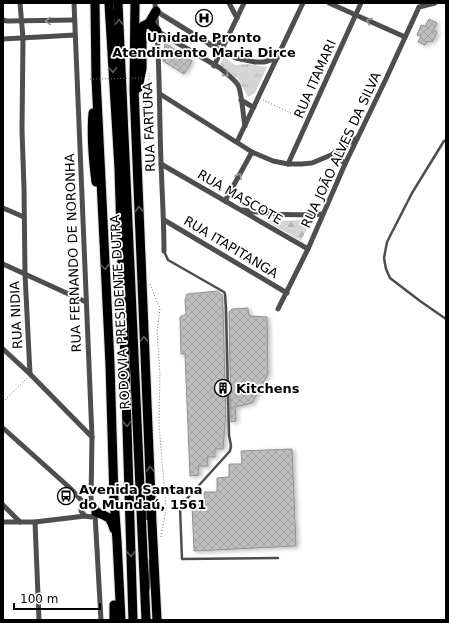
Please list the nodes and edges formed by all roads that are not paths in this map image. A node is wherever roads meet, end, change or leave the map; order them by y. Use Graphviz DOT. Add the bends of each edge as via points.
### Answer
graph roads {
  1 [pos="20,3"];
  2 [pos="74,3"];
  3 [pos="95,3"];
  4 [pos="109,3"];
  5 [pos="118,3"];
  6 [pos="130,3"];
  7 [pos="135,3"];
  8 [pos="229,3"];
  9 [pos="244,3"];
  10 [pos="303,3"];
  11 [pos="329,3"];
  12 [pos="361,3"];
  13 [pos="435,3"];
  14 [pos="423,4"];
  15 [pos="155,7"];
  16 [pos="356,15"];
  17 [pos="237,18"];
  18 [pos="135,19"];
  19 [pos="3,20"];
  20 [pos="74,20"];
  21 [pos="22,21"];
  22 [pos="149,23"];
  23 [pos="157,31"];
  24 [pos="75,35"];
  25 [pos="405,37"];
  26 [pos="22,38"];
  27 [pos="3,39"];
  28 [pos="226,41"];
  29 [pos="210,45"];
  30 [pos="221,51"];
  31 [pos="277,58"];
  32 [pos="214,66"];
  33 [pos="160,94"];
  34 [pos="241,100"];
  35 [pos="135,107"];
  36 [pos="254,107"];
  37 [pos="245,126"];
  38 [pos="358,137"];
  39 [pos="446,140"];
  40 [pos="237,142"];
  41 [pos="252,152"];
  42 [pos="335,152"];
  43 [pos="161,164"];
  44 [pos="288,164"];
  45 [pos="345,164"];
  46 [pos="225,201"];
  47 [pos="3,208"];
  48 [pos="240,210"];
  49 [pos="324,214"];
  50 [pos="24,218"];
  51 [pos="164,220"];
  52 [pos="308,249"];
  53 [pos="164,251"];
  54 [pos="3,264"];
  55 [pos="25,274"];
  56 [pos="287,293"];
  57 [pos="86,302"];
  58 [pos="278,309"];
  59 [pos="446,319"];
  60 [pos="3,349"];
  61 [pos="30,374"];
  62 [pos="3,428"];
  63 [pos="92,437"];
  64 [pos="91,501"];
  65 [pos="84,503"];
  66 [pos="3,505"];
  67 [pos="95,513"];
  68 [pos="85,516"];
  69 [pos="3,522"];
  70 [pos="20,522"];
  71 [pos="35,522"];
  72 [pos="117,541"];
  73 [pos="278,558"];
  74 [pos="118,582"];
  75 [pos="39,620"];
  76 [pos="101,620"];
  77 [pos="114,620"];
  78 [pos="121,620"];
  79 [pos="133,620"];
  80 [pos="146,620"];
  81 [pos="157,620"];
  1 -- 21 [label="street, RUA NIDIA"];
  2 -- 20 [label="street, RUA FERNANDO DE NORONHA"];
  3 -- 72 [label="highway, RODOVIA PRESIDENTE DUTRA, one-way" via="93,156 104,228"];
  4 -- 79 [label="highway, RODOVIA PRESIDENTE DUTRA, one-way" via="119,168"];
  80 -- 5 [label="highway, RODOVIA PRESIDENTE DUTRA, one-way"];
  6 -- 18 [label="highway"];
  7 -- 18 [label="highway"];
  8 -- 17 [label="street"];
  9 -- 17 [label="street"];
  10 -- 31 [label="street"];
  11 -- 16 [label="street"];
  12 -- 16 [label="street, RUA ITAMARI"];
  13 -- 14 [label="street"];
  14 -- 25 [label="street, RUA JOÃO ALVES DA SILVA" via="419,7"];
  15 -- 22 [label="highway"];
  15 -- 23 [label="street, RUA FARTURA"];
  15 -- 29 [label="street"];
  25 -- 16 [label="street, one-way"];
  16 -- 44 [label="street, RUA ITAMARI"];
  17 -- 28 [label="street"];
  18 -- 35 [label="highway"];
  19 -- 21 [label="street"];
  20 -- 21 [label="street, one-way"];
  20 -- 24 [label="street, RUA FERNANDO DE NORONHA"];
  21 -- 26 [label="street, RUA NIDIA"];
  22 -- 23 [label="highway"];
  22 -- 35 [label="highway" via="145,24 142,30 142,68"];
  23 -- 32 [label="street"];
  23 -- 33 [label="street, RUA FARTURA"];
  24 -- 26 [label="street"];
  24 -- 57 [label="street, RUA FERNANDO DE NORONHA"];
  25 -- 38 [label="street, RUA JOÃO ALVES DA SILVA"];
  26 -- 27 [label="street"];
  26 -- 50 [label="street, RUA NIDIA"];
  28 -- 29 [label="street"];
  28 -- 30 [label="street"];
  29 -- 30 [label="street"];
  30 -- 31 [label="street" via="236,58 255,62"];
  30 -- 32 [label="street"];
  31 -- 36 [label="street"];
  32 -- 34 [label="street, one-way" via="225,72 238,85"];
  33 -- 40 [label="street"];
  33 -- 43 [label="street, RUA FARTURA"];
  34 -- 36 [label="street"];
  34 -- 37 [label="street"];
  81 -- 35 [label="highway, one-way"];
  36 -- 37 [label="street"];
  37 -- 40 [label="street"];
  38 -- 42 [label="street"];
  38 -- 45 [label="street, RUA JOÃO ALVES DA SILVA"];
  39 -- 59 [label="lane" via="412,193 387,242 384,258 390,278"];
  40 -- 41 [label="street"];
  41 -- 44 [label="street"];
  46 -- 41 [label="street, one-way"];
  42 -- 44 [label="street" via="312,162"];
  42 -- 45 [label="street"];
  43 -- 46 [label="street, RUA MASCOTE"];
  43 -- 51 [label="street, RUA FARTURA"];
  45 -- 49 [label="street, RUA JOÃO ALVES DA SILVA"];
  46 -- 48 [label="street, RUA MASCOTE"];
  47 -- 50 [label="street"];
  48 -- 49 [label="street" via="276,215"];
  48 -- 52 [label="street, RUA MASCOTE"];
  49 -- 52 [label="street, RUA JOÃO ALVES DA SILVA"];
  50 -- 55 [label="street, RUA NIDIA"];
  51 -- 53 [label="street, RUA FARTURA"];
  51 -- 56 [label="street, RUA ITAPITANGA"];
  52 -- 56 [label="street, RUA JOÃO ALVES DA SILVA"];
  53 -- 73 [label="lane" via="168,260 224,292 226,309 231,446 230,451 180,508 182,559"];
  54 -- 55 [label="street"];
  55 -- 57 [label="street"];
  55 -- 61 [label="street, RUA NIDIA"];
  56 -- 58 [label="street, RUA JOÃO ALVES DA SILVA"];
  57 -- 63 [label="street, RUA FERNANDO DE NORONHA"];
  60 -- 61 [label="street"];
  61 -- 63 [label="street"];
  62 -- 65 [label="street"];
  63 -- 64 [label="street, RUA FERNANDO DE NORONHA"];
  64 -- 65 [label="street"];
  64 -- 67 [label="street" via="96,506"];
  65 -- 68 [label="street" via="80,509"];
  66 -- 70 [label="street"];
  67 -- 68 [label="street" via="91,517"];
  67 -- 72 [label="highway" via="110,518"];
  67 -- 76 [label="street"];
  68 -- 71 [label="street"];
  69 -- 70 [label="street"];
  70 -- 71 [label="street"];
  71 -- 75 [label="street"];
  72 -- 74 [label="highway, RODOVIA PRESIDENTE DUTRA"];
  74 -- 77 [label="highway" via="114,600"];
  74 -- 78 [label="highway, RODOVIA PRESIDENTE DUTRA"];
}
